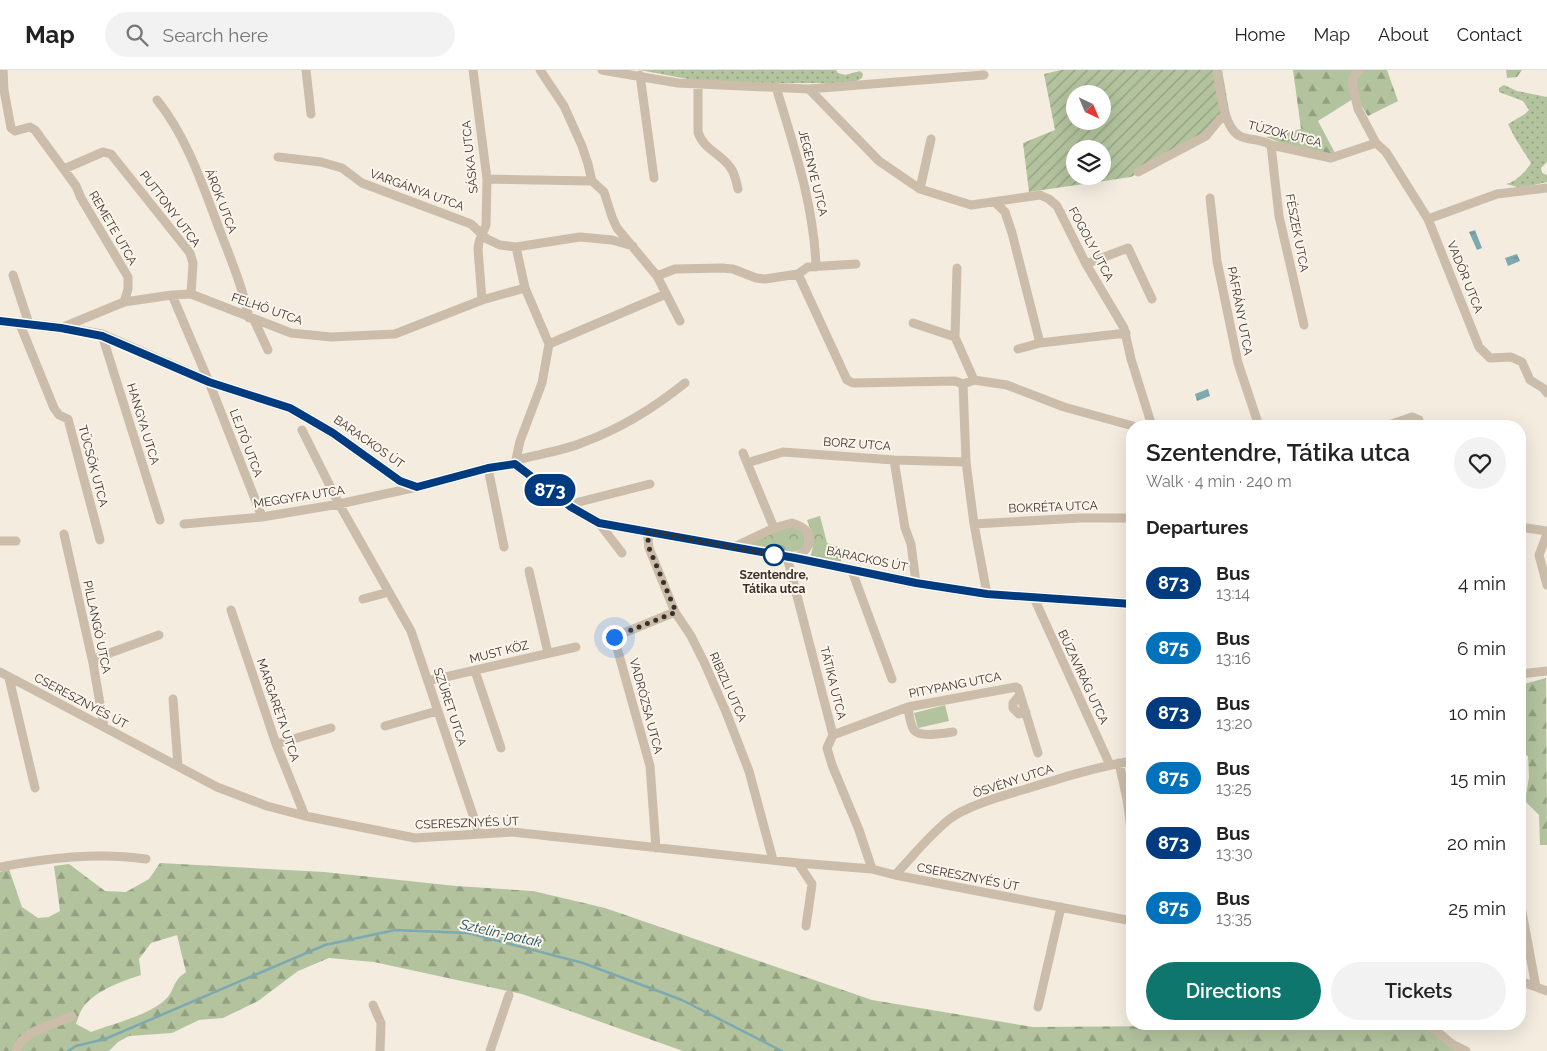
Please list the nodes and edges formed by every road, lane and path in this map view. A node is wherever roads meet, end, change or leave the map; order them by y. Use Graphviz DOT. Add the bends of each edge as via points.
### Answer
graph roads {
  1 [pos="3,70"];
  2 [pos="306,70"];
  3 [pos="473,70"];
  4 [pos="540,70"];
  5 [pos="602,70"];
  6 [pos="1217,70"];
  7 [pos="1357,73"];
  8 [pos="984,75"];
  9 [pos="640,76"];
  10 [pos="698,84"];
  11 [pos="776,87"];
  12 [pos="809,89"];
  13 [pos="157,100"];
  14 [pos="311,114"];
  15 [pos="1225,117"];
  16 [pos="931,139"];
  17 [pos="1376,143"];
  18 [pos="1271,144"];
  19 [pos="278,157"];
  20 [pos="64,169"];
  21 [pos="1138,172"];
  22 [pos="487,178"];
  23 [pos="654,178"];
  24 [pos="592,181"];
  25 [pos="1547,188"];
  26 [pos="738,189"];
  27 [pos="920,189"];
  28 [pos="1210,198"];
  29 [pos="995,202"];
  30 [pos="1428,218"];
  31 [pos="482,235"];
  32 [pos="633,246"];
  33 [pos="516,247"];
  34 [pos="856,264"];
  35 [pos="1086,264"];
  36 [pos="816,267"];
  37 [pos="957,268"];
  38 [pos="798,274"];
  39 [pos="13,275"];
  40 [pos="657,276"];
  41 [pos="525,288"];
  42 [pos="192,294"];
  43 [pos="666,294"];
  44 [pos="172,295"];
  45 [pos="1152,299"];
  46 [pos="482,300"];
  47 [pos="124,302"];
  48 [pos="251,319"];
  49 [pos="0,321"];
  50 [pos="680,321"];
  51 [pos="24,323"];
  52 [pos="913,323"];
  53 [pos="1304,324"];
  54 [pos="61,328"];
  55 [pos="1126,333"];
  56 [pos="102,336"];
  57 [pos="955,337"];
  58 [pos="1040,343"];
  59 [pos="549,344"];
  60 [pos="1018,349"];
  61 [pos="268,350"];
  62 [pos="974,380"];
  63 [pos="209,382"];
  64 [pos="685,383"];
  65 [pos="963,384"];
  66 [pos="1546,389"];
  67 [pos="1150,420"];
  68 [pos="1257,420"];
  69 [pos="1403,420"];
  70 [pos="1419,420"];
  71 [pos="1126,424"];
  72 [pos="302,430"];
  73 [pos="743,453"];
  74 [pos="894,460"];
  75 [pos="516,462"];
  76 [pos="966,462"];
  77 [pos="747,463"];
  78 [pos="488,468"];
  79 [pos="650,484"];
  80 [pos="417,487"];
  81 [pos="339,504"];
  82 [pos="571,507"];
  83 [pos="262,517"];
  84 [pos="1126,518"];
  85 [pos="160,520"];
  86 [pos="599,523"];
  87 [pos="184,524"];
  88 [pos="974,524"];
  89 [pos="774,528"];
  90 [pos="1526,528"];
  91 [pos="647,531"];
  92 [pos="1547,532"];
  93 [pos="64,534"];
  94 [pos="16,540"];
  95 [pos="100,540"];
  96 [pos="0,541"];
  97 [pos="734,547"];
  98 [pos="504,548"];
  99 [pos="622,553"];
  100 [pos="791,558"];
  101 [pos="529,571"];
  102 [pos="852,571"];
  103 [pos="916,583"];
  104 [pos="1547,585"];
  105 [pos="389,592"];
  106 [pos="987,594"];
  107 [pos="1034,598"];
  108 [pos="363,599"];
  109 [pos="1126,604"];
  110 [pos="231,610"];
  111 [pos="676,612"];
  112 [pos="159,634"];
  113 [pos="576,647"];
  114 [pos="548,653"];
  115 [pos="94,663"];
  116 [pos="474,671"];
  117 [pos="1547,671"];
  118 [pos="0,672"];
  119 [pos="1526,673"];
  120 [pos="9,678"];
  121 [pos="892,679"];
  122 [pos="428,681"];
  123 [pos="174,699"];
  124 [pos="908,707"];
  125 [pos="437,711"];
  126 [pos="385,726"];
  127 [pos="104,727"];
  128 [pos="330,728"];
  129 [pos="953,732"];
  130 [pos="833,734"];
  131 [pos="276,744"];
  132 [pos="500,748"];
  133 [pos="1038,753"];
  134 [pos="1126,761"];
  135 [pos="1114,764"];
  136 [pos="178,766"];
  137 [pos="35,788"];
  138 [pos="1126,796"];
  139 [pos="305,816"];
  140 [pos="479,833"];
  141 [pos="656,848"];
  142 [pos="146,860"];
  143 [pos="773,860"];
  144 [pos="798,863"];
  145 [pos="0,867"];
  146 [pos="872,869"];
  147 [pos="895,875"];
  148 [pos="1061,907"];
  149 [pos="1126,920"];
  150 [pos="806,926"];
  151 [pos="1526,933"];
  152 [pos="1526,983"];
  153 [pos="1536,987"];
  154 [pos="1547,991"];
  155 [pos="509,996"];
  156 [pos="373,1005"];
  157 [pos="1038,1007"];
  158 [pos="72,1016"];
  159 [pos="1435,1030"];
  160 [pos="16,1051"];
  161 [pos="380,1051"];
  162 [pos="490,1051"];
  163 [pos="1466,1051"];
  1 -- 20 [label="street, REMETE UTCA" via="11,128 15,131 33,128"];
  2 -- 14 [label="street"];
  3 -- 22 [label="street, SÁSKA UTCA"];
  4 -- 24 [label="street" via="568,114"];
  5 -- 9 [label="street"];
  6 -- 15 [label="street, TÚZOK UTCA"];
  7 -- 17 [label="street, VADŐR UTCA" via="1352,84 1358,109"];
  8 -- 12 [label="street"];
  9 -- 10 [label="street"];
  9 -- 23 [label="street"];
  10 -- 11 [label="street"];
  10 -- 26 [label="street" via="700,137 731,167"];
  11 -- 12 [label="street"];
  11 -- 36 [label="street, JEGENYE UTCA" via="806,188"];
  12 -- 27 [label="street, FOGOLY UTCA" via="879,161"];
  13 -- 48 [label="street, ÁROK UTCA" via="176,127 199,177"];
  15 -- 18 [label="street, TÚZOK UTCA" via="1241,137"];
  15 -- 21 [label="street" via="1206,136"];
  16 -- 27 [label="street"];
  17 -- 18 [label="street, TÚZOK UTCA" via="1332,158"];
  17 -- 30 [label="street, VADŐR UTCA" via="1386,152"];
  18 -- 53 [label="street, FÉSZEK UTCA" via="1279,216"];
  19 -- 31 [label="street, VARGÁNYA UTCA" via="342,168 362,183 471,224"];
  20 -- 42 [label="street, PUTTONY UTCA" via="103,152 111,154 190,253"];
  20 -- 47 [label="street, REMETE UTCA" via="128,277"];
  22 -- 24 [label="street"];
  22 -- 31 [label="street, SÁSKA UTCA" via="486,225"];
  24 -- 32 [label="street" via="604,192 617,228"];
  25 -- 30 [label="street" via="1496,194"];
  27 -- 29 [label="street, FOGOLY UTCA" via="971,205"];
  28 -- 68 [label="street, PÁFRÁNY UTCA" via="1217,261 1238,363"];
  29 -- 35 [label="street, FOGOLY UTCA" via="1040,195 1049,199 1057,206"];
  29 -- 58 [label="street" via="1005,212 1012,233"];
  30 -- 66 [label="street, VADŐR UTCA" via="1479,347 1490,358 1511,357 1522,362 1530,380"];
  31 -- 33 [label="street, VARGÁNYA UTCA" via="500,245"];
  31 -- 46 [label="street, SÁSKA UTCA" via="478,249"];
  32 -- 33 [label="street, VARGÁNYA UTCA" via="580,237"];
  32 -- 40 [label="street"];
  33 -- 41 [label="street"];
  34 -- 36 [label="street"];
  35 -- 45 [label="street" via="1128,248"];
  35 -- 55 [label="street, FOGOLY UTCA"];
  36 -- 38 [label="street" via="808,267"];
  37 -- 57 [label="street"];
  38 -- 40 [label="street" via="765,279 732,269 694,268"];
  38 -- 65 [label="street" via="847,380 853,383 955,381"];
  39 -- 51 [label="street, TÜCSÖK UTCA"];
  40 -- 43 [label="street"];
  41 -- 46 [label="street, FELHŐ UTCA"];
  41 -- 59 [label="street"];
  42 -- 44 [label="street, FELHŐ UTCA"];
  42 -- 48 [label="street, FELHŐ UTCA"];
  43 -- 50 [label="street"];
  43 -- 59 [label="street"];
  44 -- 47 [label="street, FELHŐ UTCA"];
  44 -- 63 [label="street, LEJTŐ UTCA"];
  46 -- 48 [label="street, FELHŐ UTCA" via="396,334 310,336"];
  47 -- 54 [label="street, FELHŐ UTCA"];
  48 -- 61 [label="street, ÁROK UTCA"];
  49 -- 51 [label="street, BARACKOS ÚT"];
  51 -- 54 [label="street, BARACKOS ÚT"];
  51 -- 95 [label="street, TÜCSÖK UTCA" via="54,408 68,419"];
  52 -- 57 [label="street"];
  54 -- 56 [label="street, BARACKOS ÚT"];
  55 -- 58 [label="street"];
  55 -- 67 [label="street, FOGOLY UTCA"];
  56 -- 63 [label="street, BARACKOS ÚT"];
  56 -- 85 [label="street, HANGYA UTCA"];
  57 -- 62 [label="street"];
  58 -- 60 [label="street"];
  59 -- 75 [label="street" via="542,383 520,441"];
  62 -- 65 [label="street"];
  62 -- 71 [label="street" via="1007,385 1064,407"];
  63 -- 80 [label="street, BARACKOS ÚT" via="290,408 333,433 400,481"];
  63 -- 83 [label="street, LEJTŐ UTCA"];
  64 -- 75 [label="street" via="623,425 575,445"];
  65 -- 76 [label="street"];
  69 -- 70 [label="street" via="1412,417"];
  72 -- 81 [label="street, SZÜRET UTCA"];
  73 -- 77 [label="street"];
  74 -- 76 [label="street, BORZ UTCA"];
  74 -- 77 [label="street, BORZ UTCA" via="783,452"];
  74 -- 103 [label="street"];
  75 -- 78 [label="street"];
  75 -- 82 [label="street, BARACKOS ÚT"];
  76 -- 88 [label="street"];
  77 -- 89 [label="street"];
  78 -- 80 [label="street"];
  78 -- 98 [label="street"];
  79 -- 82 [label="street" via="579,502"];
  80 -- 81 [label="street, MEGGYFA UTCA"];
  81 -- 83 [label="street, MEGGYFA UTCA"];
  81 -- 105 [label="street, SZÜRET UTCA"];
  82 -- 86 [label="street, BARACKOS ÚT"];
  83 -- 87 [label="street, MEGGYFA UTCA"];
  84 -- 88 [label="street, BOKRÉTA UTCA"];
  86 -- 91 [label="street, BARACKOS ÚT"];
  86 -- 99 [label="street, BARACKOS ÚT"];
  88 -- 106 [label="street"];
  89 -- 97 [label="street"];
  89 -- 100 [label="street" via="792,523 808,533 810,538 806,552"];
  90 -- 92 [label="street"];
  91 -- 97 [label="street, BARACKOS ÚT"];
  91 -- 111 [label="street, RIBIZLI UTCA" via="649,548"];
  92 -- 104 [label="street" via="1539,555"];
  93 -- 115 [label="street, PILLANGÓ UTCA"];
  94 -- 96 [label="street"];
  97 -- 100 [label="street, BARACKOS ÚT"];
  100 -- 102 [label="street, BARACKOS ÚT"];
  100 -- 130 [label="street, TÁTIKA UTCA"];
  101 -- 114 [label="street"];
  102 -- 103 [label="street, BARACKOS ÚT"];
  102 -- 121 [label="street"];
  103 -- 106 [label="street, BARACKOS ÚT"];
  105 -- 108 [label="street"];
  105 -- 122 [label="street, SZÜRET UTCA" via="411,630"];
  106 -- 107 [label="street, BARACKOS ÚT"];
  107 -- 109 [label="street, BARACKOS ÚT"];
  107 -- 135 [label="street, BÚZAVIRÁG UTCA"];
  110 -- 131 [label="street, MARGARÉTA UTCA"];
  111 -- 141 [label="street, VADRÓZSA UTCA" via="614,637 650,766"];
  111 -- 143 [label="street, RIBIZLI UTCA" via="704,662 749,771"];
  112 -- 115 [label="street" via="99,657"];
  113 -- 114 [label="street, MUST KÖZ"];
  114 -- 116 [label="street, MUST KÖZ"];
  115 -- 127 [label="street, PILLANGÓ UTCA"];
  116 -- 122 [label="street, MUST KÖZ"];
  116 -- 132 [label="street"];
  117 -- 119 [label="street"];
  118 -- 120 [label="street, CSERESZNYÉS ÚT"];
  120 -- 127 [label="street, CSERESZNYÉS ÚT"];
  120 -- 137 [label="street"];
  122 -- 125 [label="street, SZÜRET UTCA"];
  123 -- 136 [label="street"];
  124 -- 129 [label="street" via="913,729 918,733"];
  124 -- 130 [label="street, PITYPANG UTCA"];
  124 -- 133 [label="street, PITYPANG UTCA" via="1018,688"];
  125 -- 126 [label="street"];
  125 -- 140 [label="street, SZÜRET UTCA"];
  127 -- 136 [label="street, CSERESZNYÉS ÚT"];
  128 -- 131 [label="street"];
  130 -- 146 [label="street, TÁTIKA UTCA" via="826,748"];
  131 -- 139 [label="street, MARGARÉTA UTCA"];
  134 -- 135 [label="street, ÖSVÉNY UTCA"];
  135 -- 138 [label="street, BÚZAVIRÁG UTCA"];
  135 -- 147 [label="street, ÖSVÉNY UTCA" via="998,797 952,817"];
  136 -- 139 [label="street, CSERESZNYÉS ÚT" via="217,787 266,806"];
  139 -- 140 [label="street, CSERESZNYÉS ÚT" via="415,838"];
  140 -- 141 [label="street, CSERESZNYÉS ÚT" via="512,832"];
  141 -- 143 [label="street, CSERESZNYÉS ÚT"];
  142 -- 145 [label="street" via="80,856"];
  143 -- 144 [label="street, CSERESZNYÉS ÚT"];
  144 -- 146 [label="street, CSERESZNYÉS ÚT"];
  144 -- 150 [label="street" via="812,884"];
  146 -- 147 [label="street, CSERESZNYÉS ÚT"];
  147 -- 148 [label="street, CSERESZNYÉS ÚT"];
  148 -- 149 [label="street, CSERESZNYÉS ÚT"];
  148 -- 157 [label="street"];
  151 -- 153 [label="street"];
  152 -- 153 [label="street"];
  153 -- 154 [label="street"];
  155 -- 162 [label="street"];
  156 -- 161 [label="street" via="380,1023"];
  158 -- 160 [label="street" via="33,1032 21,1041"];
  159 -- 163 [label="street"];
}
